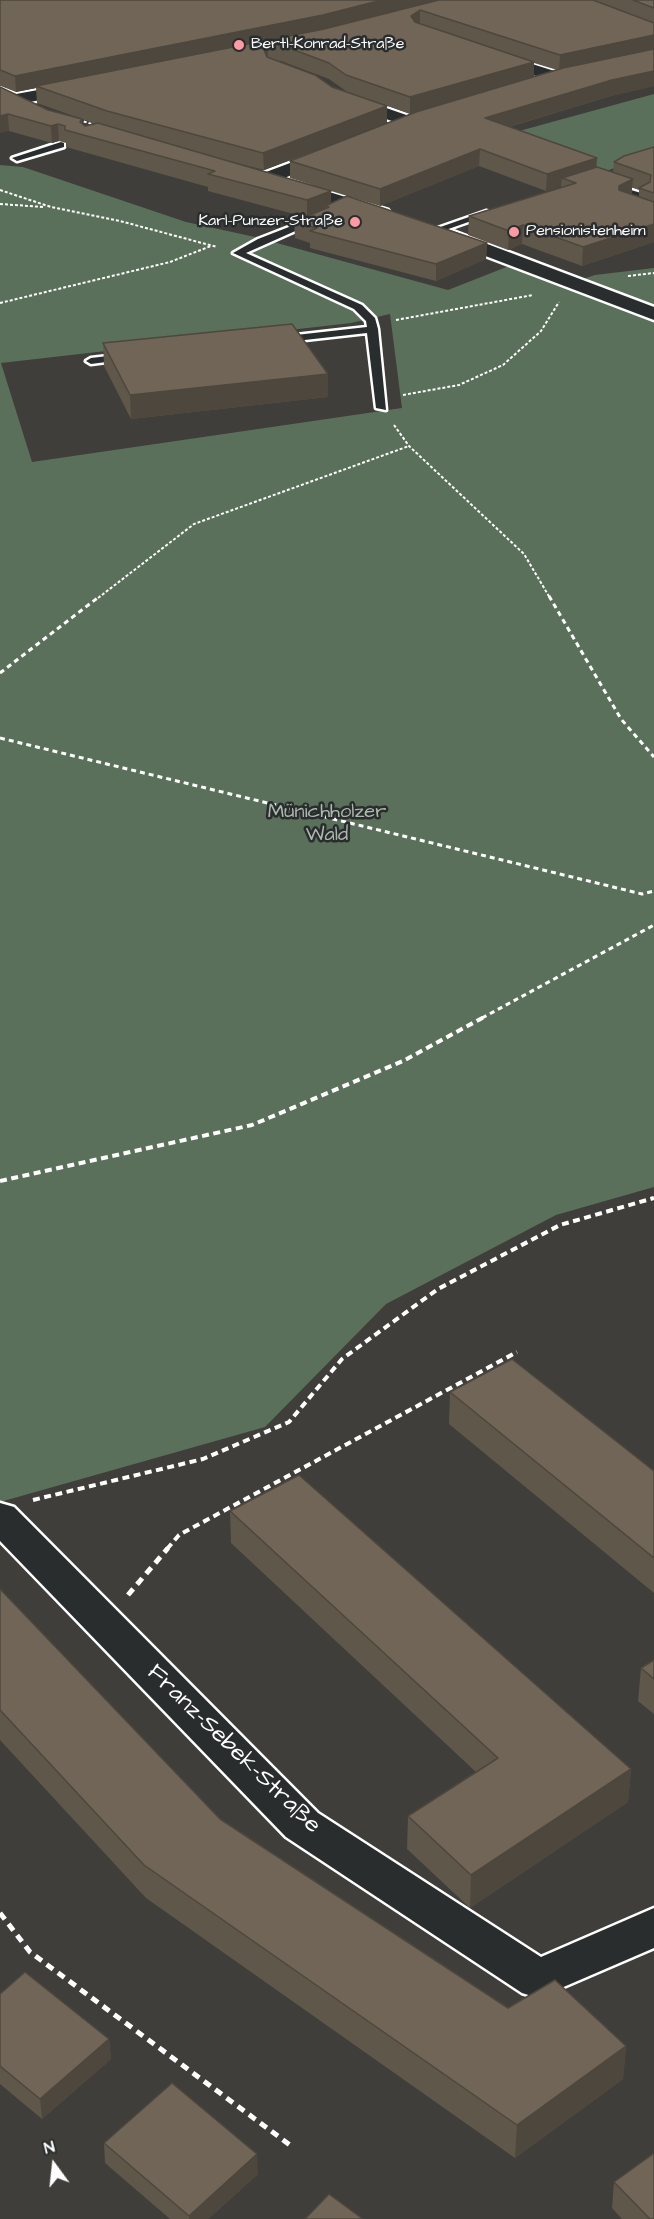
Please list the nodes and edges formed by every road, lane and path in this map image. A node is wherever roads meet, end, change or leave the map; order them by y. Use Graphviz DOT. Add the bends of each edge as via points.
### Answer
graph roads {
  1 [pos="473,50"];
  2 [pos="579,74"];
  3 [pos="558,78"];
  4 [pos="98,84"];
  5 [pos="524,88"];
  6 [pos="330,91"];
  7 [pos="7,97"];
  8 [pos="39,113"];
  9 [pos="387,131"];
  10 [pos="61,145"];
  11 [pos="342,148"];
  12 [pos="16,158"];
  13 [pos="243,173"];
  14 [pos="616,174"];
  15 [pos="605,177"];
  16 [pos="265,179"];
  17 [pos="595,180"];
  18 [pos="0,190"];
  19 [pos="0,204"];
  20 [pos="51,207"];
  21 [pos="499,210"];
  22 [pos="337,211"];
  23 [pos="654,217"];
  24 [pos="434,231"];
  25 [pos="212,245"];
  26 [pos="238,253"];
  27 [pos="572,287"];
  28 [pos="0,303"];
  29 [pos="654,314"];
  30 [pos="373,327"];
  31 [pos="267,341"];
  32 [pos="138,355"];
  33 [pos="91,361"];
  34 [pos="381,396"];
  35 [pos="382,408"];
  36 [pos="409,446"];
  37 [pos="0,673"];
  38 [pos="0,738"];
  39 [pos="654,758"];
  40 [pos="654,891"];
  41 [pos="654,925"];
  42 [pos="0,1181"];
  43 [pos="654,1198"];
  44 [pos="517,1352"];
  45 [pos="11,1510"];
  46 [pos="105,1623"];
  47 [pos="0,1913"];
  48 [pos="654,1927"];
  49 [pos="294,2148"];
  1 -- 3 [label="street"];
  2 -- 3 [label="street"];
  3 -- 5 [label="street"];
  4 -- 7 [label="street"];
  6 -- 9 [label="street" via="415,120"];
  7 -- 8 [label="street"];
  10 -- 12 [label="lane"];
  11 -- 16 [label="street"];
  13 -- 16 [label="street"];
  14 -- 15 [label="lane"];
  16 -- 22 [label="street"];
  17 -- 23 [label="lane" via="645,197 624,207"];
  18 -- 20 [label="path"];
  19 -- 20 [label="path"];
  20 -- 25 [label="path"];
  21 -- 24 [label="lane"];
  22 -- 24 [label="street" via="407,222"];
  22 -- 26 [label="lane"];
  24 -- 27 [label="street"];
  25 -- 26 [label="path"];
  25 -- 28 [label="path" via="170,262"];
  26 -- 30 [label="lane" via="358,307"];
  27 -- 29 [label="street"];
  27 -- 30 [label="path"];
  27 -- 34 [label="path" via="541,331 503,365 459,385 417,394"];
  30 -- 31 [label="lane"];
  30 -- 34 [label="lane"];
  32 -- 33 [label="lane"];
  34 -- 35 [label="lane"];
  35 -- 36 [label="path"];
  36 -- 37 [label="path" via="194,524"];
  36 -- 39 [label="path" via="524,554 621,719"];
  38 -- 40 [label="path" via="642,894"];
  41 -- 42 [label="path" via="403,1061 252,1125"];
  43 -- 45 [label="path" via="560,1225 438,1289 342,1359 289,1422 203,1459"];
  44 -- 46 [label="path" via="179,1535"];
  45 -- 46 [label="street, Franz-Sebek-Straße"];
  46 -- 48 [label="street, Franz-Sebek-Straße" via="302,1825 538,1979"];
  47 -- 49 [label="path" via="30,1952"];
}
